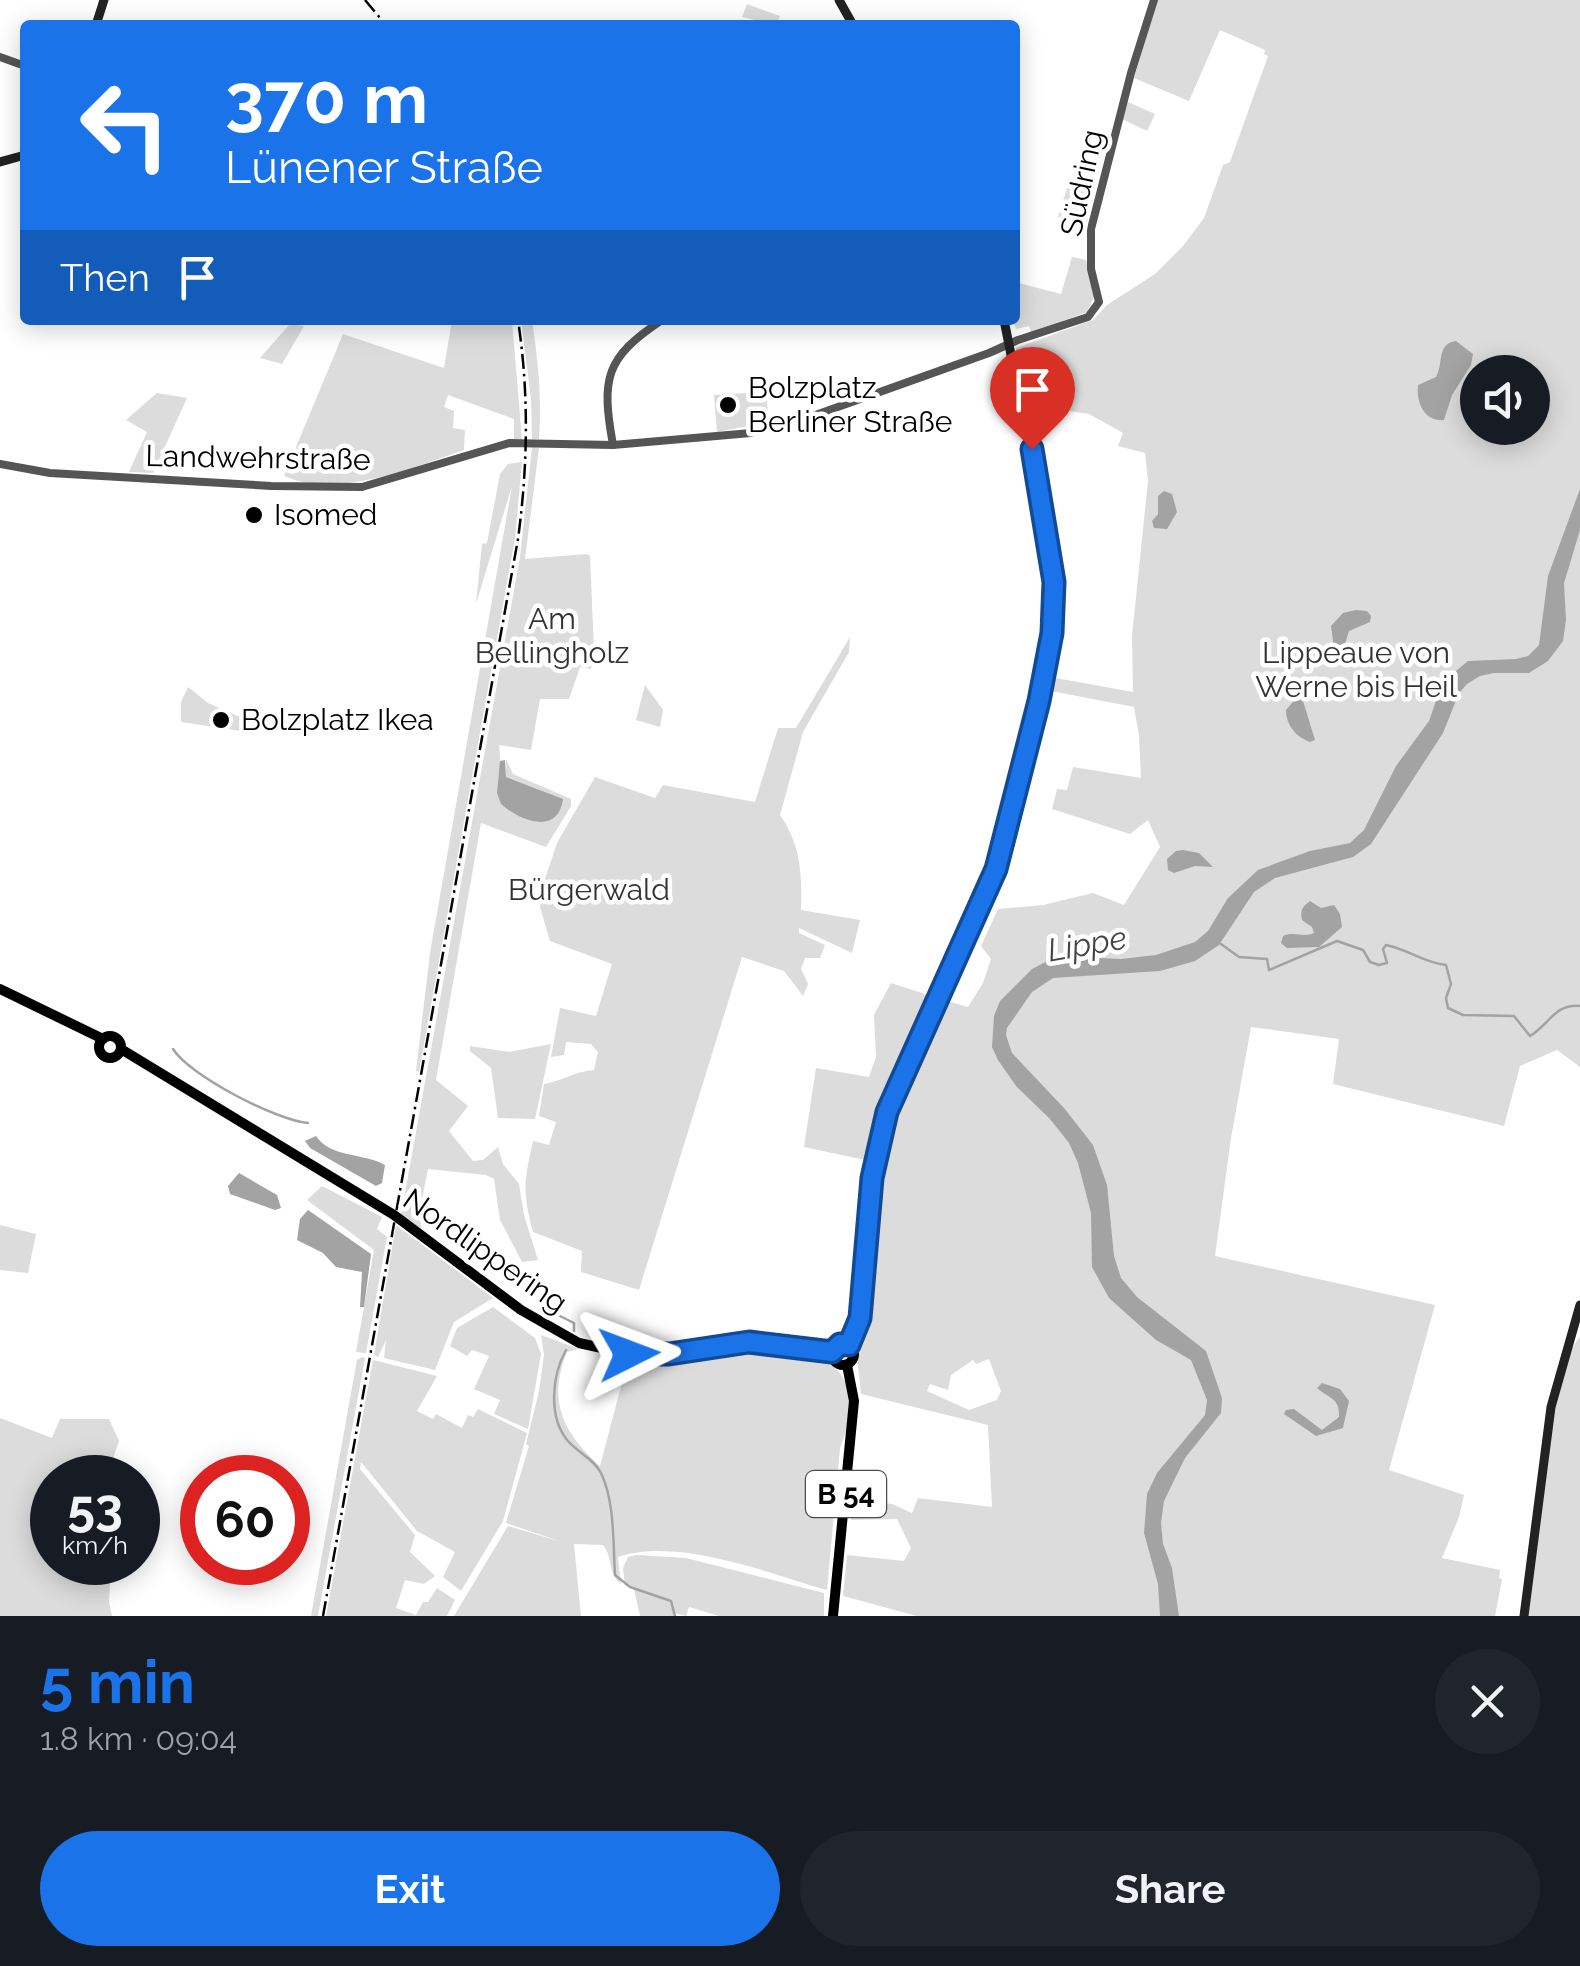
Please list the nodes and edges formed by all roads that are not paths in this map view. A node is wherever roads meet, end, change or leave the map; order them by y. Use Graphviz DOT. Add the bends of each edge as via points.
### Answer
graph roads {
  1 [pos="1154,0"];
  2 [pos="655,325"];
  3 [pos="1005,325"];
  4 [pos="1010,345"];
  5 [pos="612,445"];
  6 [pos="0,464"];
  7 [pos="0,989"];
  8 [pos="101,1042"];
  9 [pos="119,1052"];
  10 [pos="1580,1305"];
  11 [pos="849,1345"];
  12 [pos="832,1352"];
  13 [pos="846,1364"];
  14 [pos="833,1616"];
  15 [pos="1524,1616"];
  1 -- 4 [label="street, Südring" via="1091,229 1098,307 1088,318"];
  2 -- 5 [label="street" via="627,345 611,372"];
  3 -- 4 [label="main road"];
  4 -- 5 [label="street, Südring" via="761,430"];
  4 -- 11 [label="main road" via="1051,554 1052,633 996,869 880,1135 860,1318"];
  5 -- 6 [label="street, Landwehrstraße" via="509,443 348,488 50,474"];
  7 -- 8 [label="main road"];
  8 -- 9 [label="main road" via="105,1056"];
  8 -- 9 [label="main road" via="116,1038"];
  9 -- 12 [label="main road, Nordlippering" via="345,1184 521,1310 579,1343 629,1354 749,1342"];
  10 -- 15 [label="main road" via="1551,1408"];
  11 -- 12 [label="main road"];
  11 -- 13 [label="main road" via="854,1356"];
  12 -- 13 [label="main road" via="835,1362"];
  13 -- 14 [label="main road, B 54" via="854,1400"];
}
